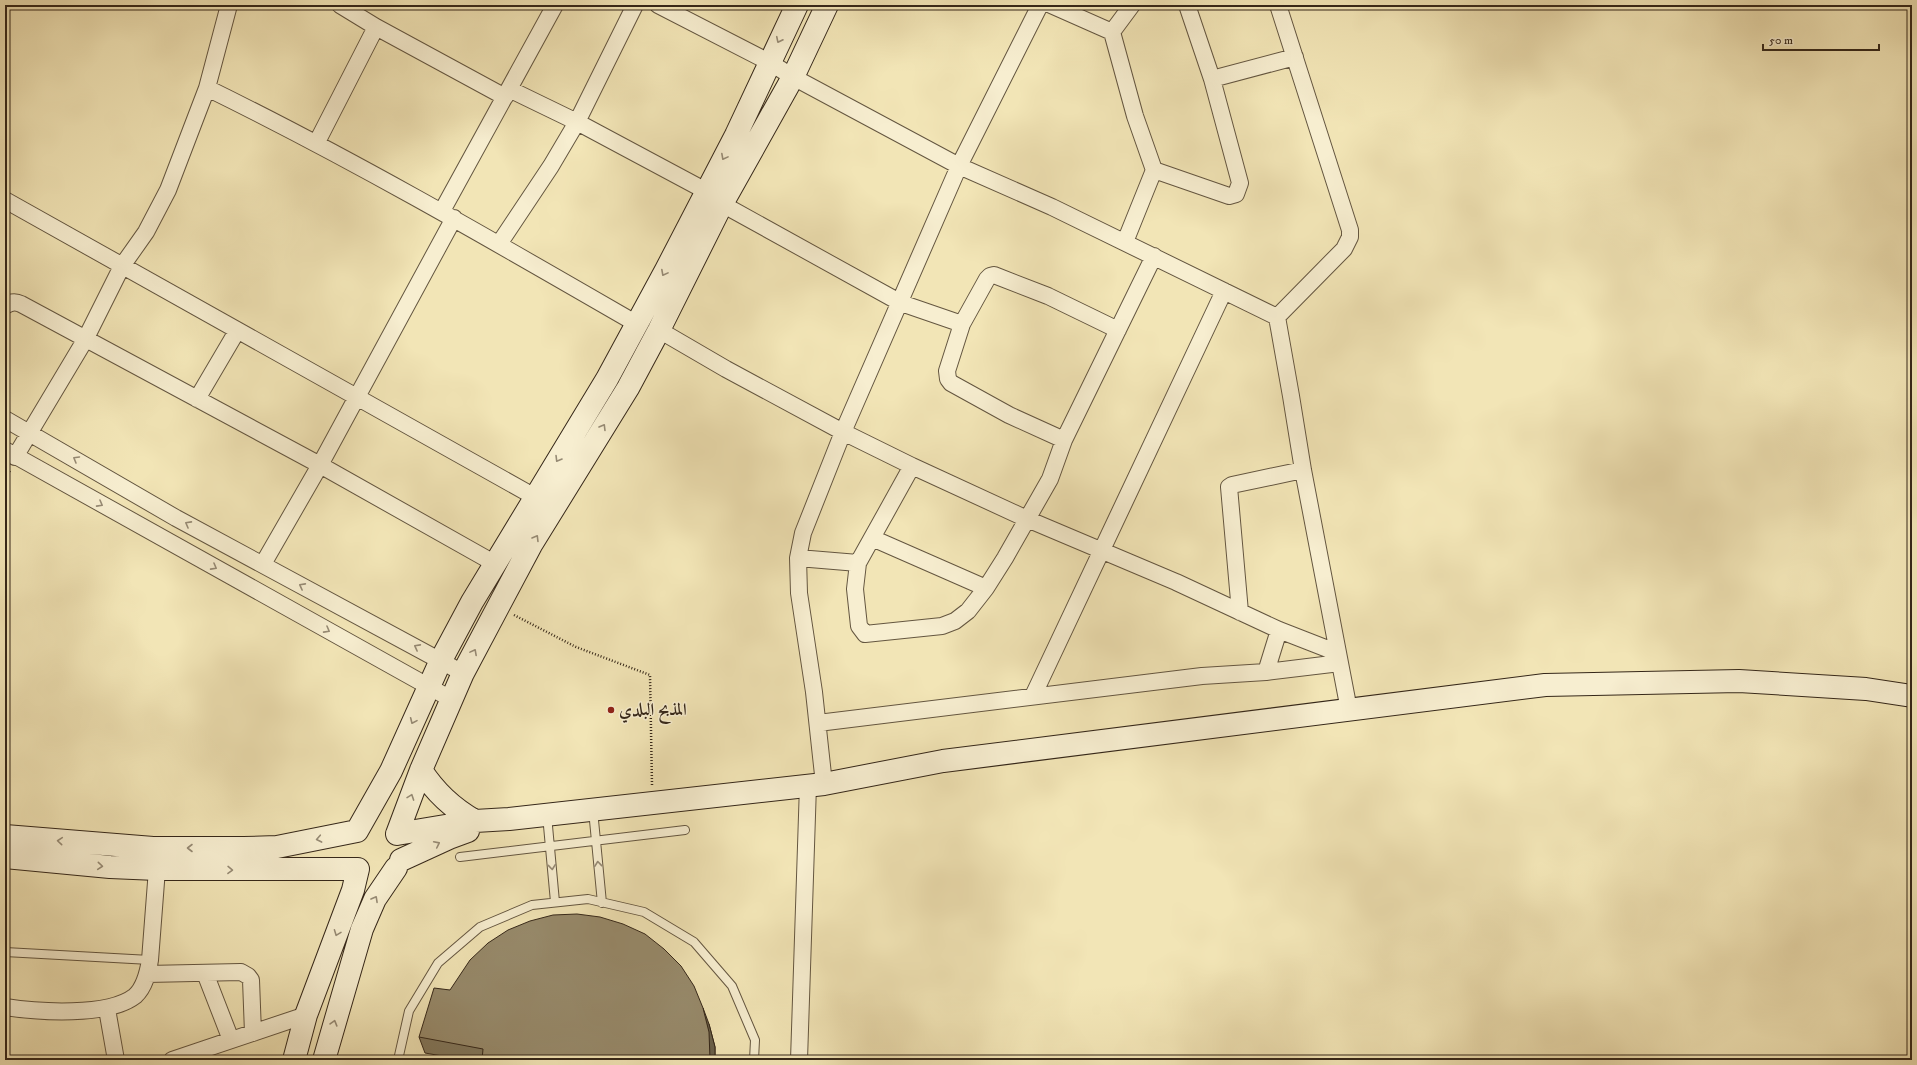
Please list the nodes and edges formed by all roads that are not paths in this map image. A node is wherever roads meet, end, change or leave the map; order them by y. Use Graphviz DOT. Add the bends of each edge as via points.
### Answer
graph roads {
  1 [pos="229,5"];
  2 [pos="340,5"];
  3 [pos="555,5"];
  4 [pos="635,5"];
  5 [pos="658,5"];
  6 [pos="797,5"];
  7 [pos="827,5"];
  8 [pos="1040,5"];
  9 [pos="1051,5"];
  10 [pos="1132,5"];
  11 [pos="1187,5"];
  12 [pos="1278,5"];
  13 [pos="376,27"];
  14 [pos="1112,32"];
  15 [pos="1296,57"];
  16 [pos="769,62"];
  17 [pos="793,76"];
  18 [pos="1212,78"];
  19 [pos="207,88"];
  20 [pos="507,93"];
  21 [pos="577,122"];
  22 [pos="317,142"];
  23 [pos="959,166"];
  24 [pos="1154,170"];
  25 [pos="714,198"];
  26 [pos="5,200"];
  27 [pos="448,214"];
  28 [pos="1125,242"];
  29 [pos="499,244"];
  30 [pos="1154,256"];
  31 [pos="122,266"];
  32 [pos="1224,290"];
  33 [pos="901,303"];
  34 [pos="5,306"];
  35 [pos="1276,317"];
  36 [pos="637,324"];
  37 [pos="962,324"];
  38 [pos="659,330"];
  39 [pos="1118,330"];
  40 [pos="237,331"];
  41 [pos="85,340"];
  42 [pos="356,396"];
  43 [pos="197,399"];
  44 [pos="5,419"];
  45 [pos="30,432"];
  46 [pos="843,432"];
  47 [pos="1064,440"];
  48 [pos="10,454"];
  49 [pos="320,465"];
  50 [pos="912,466"];
  51 [pos="1303,470"];
  52 [pos="535,497"];
  53 [pos="1027,519"];
  54 [pos="206,534"];
  55 [pos="872,538"];
  56 [pos="1101,550"];
  57 [pos="194,556"];
  58 [pos="798,558"];
  59 [pos="494,563"];
  60 [pos="858,563"];
  61 [pos="263,564"];
  62 [pos="986,588"];
  63 [pos="1240,612"];
  64 [pos="1279,630"];
  65 [pos="1339,658"];
  66 [pos="441,660"];
  67 [pos="1266,672"];
  68 [pos="463,673"];
  69 [pos="429,686"];
  70 [pos="1033,696"];
  71 [pos="1912,696"];
  72 [pos="451,699"];
  73 [pos="1349,710"];
  74 [pos="818,723"];
  75 [pos="422,770"];
  76 [pos="816,784"];
  77 [pos="593,809"];
  78 [pos="547,814"];
  79 [pos="509,819"];
  80 [pos="475,821"];
  81 [pos="685,830"];
  82 [pos="358,831"];
  83 [pos="397,834"];
  84 [pos="5,836"];
  85 [pos="595,840"];
  86 [pos="549,846"];
  87 [pos="5,857"];
  88 [pos="460,857"];
  89 [pos="399,864"];
  90 [pos="156,869"];
  91 [pos="358,869"];
  92 [pos="555,902"];
  93 [pos="602,903"];
  94 [pos="5,952"];
  95 [pos="149,967"];
  96 [pos="205,973"];
  97 [pos="5,1007"];
  98 [pos="107,1009"];
  99 [pos="306,1015"];
  100 [pos="253,1033"];
  101 [pos="231,1040"];
  102 [pos="116,1060"];
  103 [pos="172,1060"];
  104 [pos="294,1060"];
  105 [pos="324,1060"];
  106 [pos="398,1060"];
  107 [pos="754,1060"];
  108 [pos="799,1060"];
  1 -- 19 [label="street"];
  2 -- 13 [label="street"];
  3 -- 20 [label="street"];
  4 -- 21 [label="street"];
  5 -- 16 [label="street"];
  6 -- 16 [label="main road, one-way"];
  7 -- 17 [label="main road"];
  8 -- 23 [label="street"];
  9 -- 14 [label="street"];
  10 -- 14 [label="street"];
  11 -- 18 [label="street"];
  12 -- 15 [label="street"];
  13 -- 20 [label="street"];
  13 -- 22 [label="street"];
  14 -- 24 [label="street" via="1135,116"];
  15 -- 18 [label="street"];
  15 -- 35 [label="street" via="1350,230 1350,237 1344,249"];
  16 -- 17 [label="street"];
  16 -- 25 [label="main road, one-way" via="736,135"];
  17 -- 23 [label="street"];
  17 -- 25 [label="main road"];
  18 -- 24 [label="street" via="1240,183 1236,194 1229,196"];
  19 -- 22 [label="street"];
  19 -- 31 [label="street" via="168,190 146,232"];
  20 -- 21 [label="street"];
  20 -- 27 [label="street"];
  21 -- 25 [label="street"];
  21 -- 29 [label="street"];
  22 -- 27 [label="street"];
  23 -- 28 [label="street"];
  23 -- 33 [label="street"];
  24 -- 28 [label="street"];
  25 -- 33 [label="street"];
  25 -- 36 [label="main road, one-way"];
  25 -- 38 [label="main road"];
  26 -- 31 [label="street"];
  27 -- 29 [label="street"];
  27 -- 42 [label="street"];
  28 -- 30 [label="street"];
  29 -- 36 [label="street"];
  30 -- 32 [label="street"];
  30 -- 39 [label="street"];
  31 -- 40 [label="street"];
  31 -- 41 [label="street"];
  32 -- 35 [label="street"];
  32 -- 56 [label="street"];
  33 -- 37 [label="street"];
  33 -- 46 [label="street"];
  34 -- 41 [label="street" via="16,302"];
  35 -- 51 [label="street"];
  36 -- 52 [label="main road, one-way" via="607,379"];
  37 -- 39 [label="street" via="987,279 994,275 1048,296"];
  37 -- 47 [label="street" via="947,371 951,383 1009,415"];
  38 -- 46 [label="street" via="726,370"];
  68 -- 38 [label="main road, one-way" via="531,545 628,388"];
  39 -- 47 [label="street"];
  40 -- 42 [label="street"];
  40 -- 43 [label="street"];
  41 -- 43 [label="street"];
  41 -- 45 [label="street"];
  42 -- 49 [label="street"];
  42 -- 52 [label="street"];
  43 -- 49 [label="street"];
  44 -- 45 [label="street"];
  45 -- 48 [label="street"];
  54 -- 45 [label="street, one-way"];
  46 -- 50 [label="street"];
  46 -- 58 [label="street" via="803,533"];
  47 -- 53 [label="street" via="1050,479"];
  48 -- 57 [label="street, one-way"];
  49 -- 59 [label="street"];
  49 -- 61 [label="street"];
  50 -- 53 [label="street"];
  50 -- 55 [label="street"];
  51 -- 63 [label="street" via="1229,487"];
  51 -- 65 [label="street"];
  52 -- 59 [label="main road"];
  53 -- 56 [label="street"];
  53 -- 62 [label="street"];
  54 -- 57 [label="street"];
  54 -- 61 [label="street"];
  55 -- 60 [label="street"];
  55 -- 62 [label="street"];
  56 -- 63 [label="street"];
  56 -- 70 [label="street"];
  57 -- 69 [label="street, one-way"];
  58 -- 60 [label="street"];
  58 -- 74 [label="street" via="799,593"];
  59 -- 66 [label="main road"];
  60 -- 62 [label="street" via="855,589 859,626 865,634 942,626 955,621 968,611"];
  66 -- 61 [label="street, one-way"];
  63 -- 64 [label="street"];
  64 -- 65 [label="street"];
  64 -- 67 [label="street"];
  65 -- 67 [label="street"];
  65 -- 73 [label="street"];
  66 -- 68 [label="street"];
  66 -- 69 [label="main road"];
  67 -- 70 [label="street" via="1202,676"];
  68 -- 72 [label="main road"];
  69 -- 72 [label="street"];
  69 -- 82 [label="main road, one-way" via="391,770"];
  70 -- 74 [label="street"];
  71 -- 73 [label="main road" via="1785,683 1637,682 1545,685"];
  72 -- 75 [label="main road"];
  73 -- 76 [label="main road" via="943,761"];
  74 -- 76 [label="street"];
  75 -- 80 [label="main road" via="439,794"];
  83 -- 75 [label="main road, one-way"];
  76 -- 77 [label="main road"];
  76 -- 108 [label="street"];
  77 -- 78 [label="main road"];
  77 -- 85 [label="lane"];
  78 -- 79 [label="main road"];
  78 -- 86 [label="lane"];
  79 -- 80 [label="main road"];
  89 -- 79 [label="main road, one-way" via="449,838"];
  80 -- 83 [label="main road"];
  81 -- 85 [label="lane"];
  82 -- 83 [label="main road" via="365,826 382,824"];
  82 -- 84 [label="main road, one-way" via="277,847 244,848 154,848"];
  82 -- 91 [label="main road" via="350,846 350,854"];
  83 -- 89 [label="main road" via="402,842 403,851"];
  85 -- 86 [label="lane"];
  93 -- 85 [label="lane, one-way"];
  86 -- 88 [label="lane"];
  86 -- 92 [label="lane, one-way"];
  87 -- 90 [label="main road, one-way"];
  89 -- 91 [label="main road" via="390,874 382,876 365,874"];
  105 -- 89 [label="main road, one-way" via="362,929 375,899"];
  90 -- 91 [label="main road, one-way"];
  90 -- 95 [label="street"];
  91 -- 99 [label="main road, one-way" via="353,890"];
  92 -- 93 [label="lane" via="588,899"];
  92 -- 106 [label="lane" via="532,904 480,926 438,963 408,1011"];
  93 -- 107 [label="lane" via="644,912 694,942 732,986 755,1040"];
  94 -- 95 [label="lane"];
  95 -- 96 [label="street"];
  95 -- 98 [label="street" via="142,986 135,995"];
  96 -- 100 [label="street" via="241,972 248,976 251,984"];
  96 -- 101 [label="street"];
  97 -- 98 [label="street" via="55,1011"];
  98 -- 102 [label="street"];
  99 -- 100 [label="street"];
  99 -- 104 [label="main road"];
  100 -- 101 [label="street"];
  101 -- 103 [label="street"];
}
